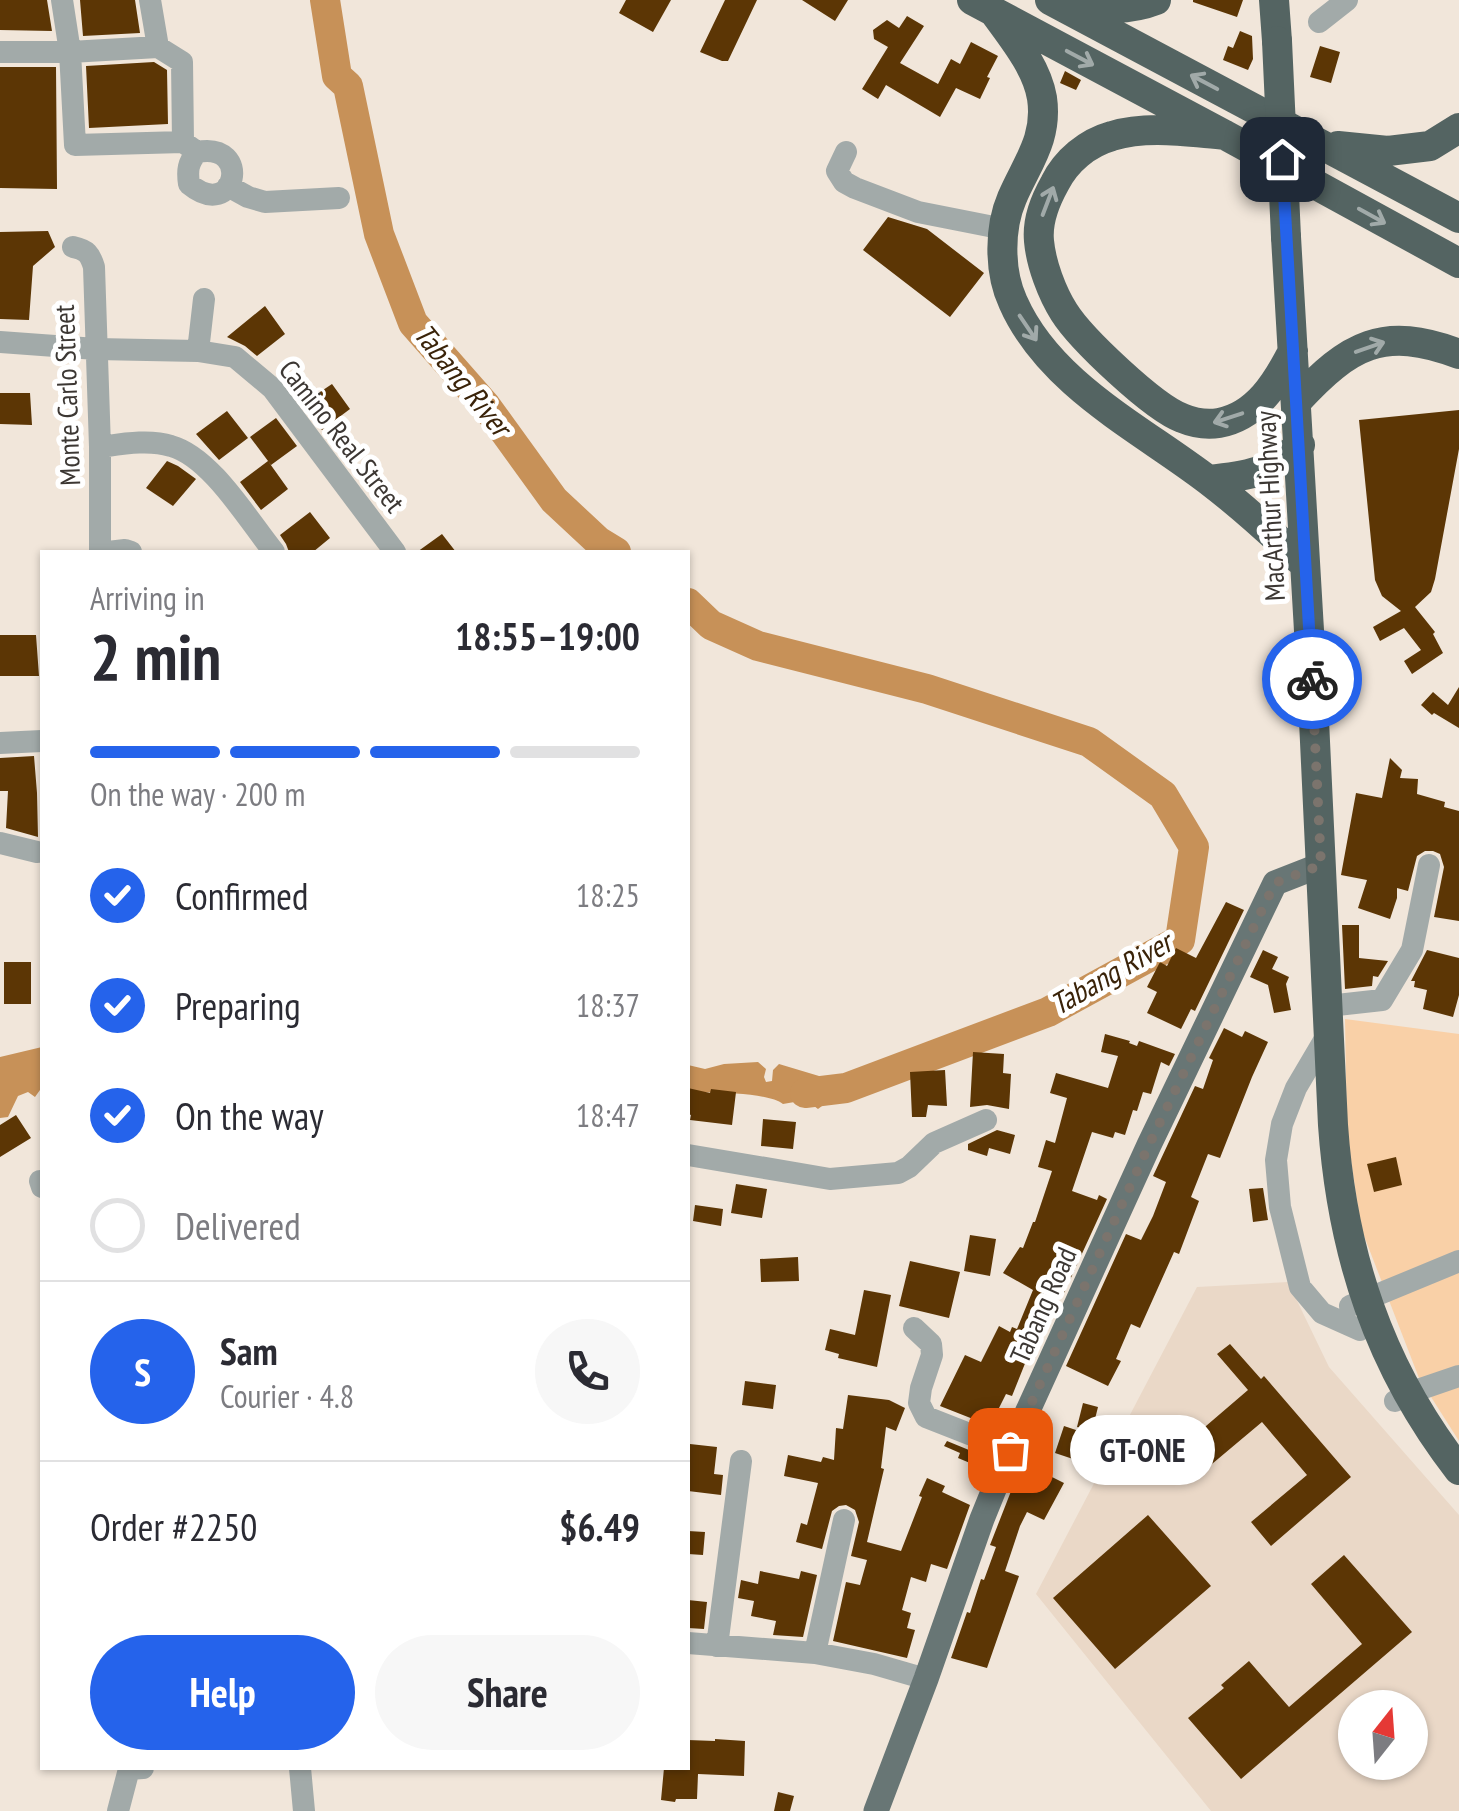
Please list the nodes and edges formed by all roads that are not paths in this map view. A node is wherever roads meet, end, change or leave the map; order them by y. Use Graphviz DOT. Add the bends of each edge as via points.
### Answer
graph roads {
  1 [pos="62,0"];
  2 [pos="150,0"];
  3 [pos="1156,0"];
  4 [pos="1274,0"];
  5 [pos="1347,0"];
  6 [pos="1052,1"];
  7 [pos="983,6"];
  8 [pos="1318,22"];
  9 [pos="158,47"];
  10 [pos="0,52"];
  11 [pos="70,52"];
  12 [pos="1459,128"];
  13 [pos="1226,134"];
  14 [pos="1320,145"];
  15 [pos="190,147"];
  16 [pos="846,152"];
  17 [pos="228,186"];
  18 [pos="339,198"];
  19 [pos="1459,218"];
  20 [pos="1004,229"];
  21 [pos="74,247"];
  22 [pos="1459,263"];
  23 [pos="204,299"];
  24 [pos="0,342"];
  25 [pos="96,349"];
  26 [pos="198,351"];
  27 [pos="1293,352"];
  28 [pos="1459,354"];
  29 [pos="1297,401"];
  30 [pos="1300,444"];
  31 [pos="100,447"];
  32 [pos="1208,480"];
  33 [pos="100,550"];
  34 [pos="272,550"];
  35 [pos="394,550"];
  36 [pos="1306,565"];
  37 [pos="40,741"];
  38 [pos="0,743"];
  39 [pos="0,843"];
  40 [pos="37,852"];
  41 [pos="1321,865"];
  42 [pos="1428,865"];
  43 [pos="1329,1019"];
  44 [pos="986,1120"];
  45 [pos="690,1156"];
  46 [pos="1459,1261"];
  47 [pos="1359,1312"];
  48 [pos="914,1328"];
  49 [pos="1459,1376"];
  50 [pos="1402,1397"];
  51 [pos="1010,1450"];
  52 [pos="741,1461"];
  53 [pos="1459,1470"];
  54 [pos="1459,1495"];
  55 [pos="844,1520"];
  56 [pos="690,1644"];
  57 [pos="716,1646"];
  58 [pos="814,1653"];
  59 [pos="926,1679"];
  60 [pos="129,1770"];
  61 [pos="300,1770"];
  62 [pos="118,1811"];
  63 [pos="304,1811"];
  64 [pos="876,1811"];
  1 -- 11 [label="street"];
  2 -- 9 [label="street"];
  3 -- 6 [label="highway" via="1088,8"];
  4 -- 27 [label="highway, MacArthur Highway, bridge"];
  5 -- 8 [label="street"];
  14 -- 6 [label="highway, one-way"];
  7 -- 13 [label="highway, one-way"];
  7 -- 20 [label="highway" via="1012,37 1042,96 1040,143 1010,201"];
  9 -- 11 [label="street"];
  9 -- 15 [label="street" via="182,62"];
  10 -- 11 [label="street"];
  11 -- 15 [label="street" via="75,144"];
  12 -- 14 [label="highway" via="1430,146 1388,151"];
  13 -- 22 [label="highway, one-way"];
  27 -- 13 [label="highway, one-way" via="1276,384 1239,416 1210,423 1180,418 1072,324 1043,262 1042,208 1064,168 1091,144 1141,130"];
  14 -- 19 [label="highway"];
  15 -- 17 [label="street" via="222,153 232,174"];
  15 -- 17 [label="street" via="189,184 210,196"];
  16 -- 20 [label="street" via="837,171 854,188 918,212"];
  17 -- 18 [label="street" via="265,202"];
  20 -- 32 [label="highway, one-way" via="1012,300 1043,348 1078,386"];
  21 -- 25 [label="street, Monte Carlo Street" via="86,250 94,267"];
  23 -- 26 [label="street"];
  24 -- 25 [label="street, Camino Real Street"];
  25 -- 26 [label="street, Camino Real Street"];
  25 -- 31 [label="street, Monte Carlo Street"];
  26 -- 35 [label="street, Camino Real Street" via="234,357 272,388"];
  27 -- 29 [label="highway, MacArthur Highway"];
  29 -- 28 [label="highway, one-way" via="1325,371 1370,345 1410,341"];
  29 -- 30 [label="highway, MacArthur Highway"];
  30 -- 32 [label="highway" via="1269,468"];
  30 -- 36 [label="highway, MacArthur Highway"];
  31 -- 33 [label="street, Monte Carlo Street"];
  31 -- 34 [label="street" via="166,444 188,452"];
  32 -- 36 [label="highway"];
  36 -- 41 [label="highway, MacArthur Highway"];
  37 -- 38 [label="street"];
  39 -- 40 [label="street"];
  41 -- 43 [label="highway, MacArthur Highway"];
  41 -- 51 [label="main road, Tabang Road" via="1275,883"];
  42 -- 43 [label="street" via="1412,950 1382,1000"];
  43 -- 47 [label="highway, MacArthur Highway" via="1338,1185"];
  43 -- 47 [label="street" via="1282,1124 1276,1160 1280,1206 1300,1288 1322,1313"];
  44 -- 45 [label="street" via="934,1143 898,1173 830,1179"];
  46 -- 47 [label="street"];
  47 -- 50 [label="highway, MacArthur Highway" via="1384,1344"];
  48 -- 51 [label="street" via="932,1355 919,1403 926,1417"];
  49 -- 50 [label="street"];
  50 -- 53 [label="highway, MacArthur Highway"];
  50 -- 54 [label="highway, MacArthur Highway" via="1424,1448"];
  51 -- 59 [label="main road, Tabang Road"];
  52 -- 57 [label="street"];
  55 -- 58 [label="street"];
  56 -- 57 [label="street"];
  57 -- 58 [label="street"];
  58 -- 59 [label="street"];
  59 -- 64 [label="main road, Tabang Road"];
  60 -- 62 [label="street"];
  61 -- 63 [label="street"];
}
